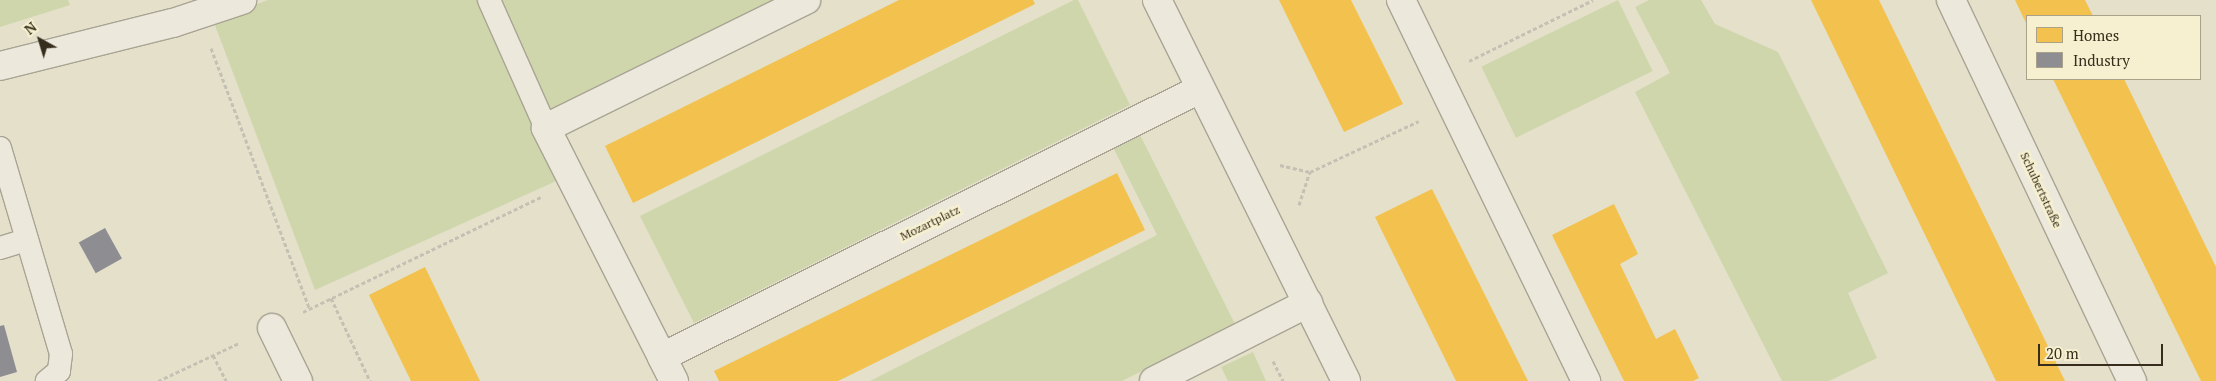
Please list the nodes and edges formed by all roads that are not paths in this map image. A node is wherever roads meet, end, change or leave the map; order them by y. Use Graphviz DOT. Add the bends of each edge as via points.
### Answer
graph roads {
  1 [pos="242,0"];
  2 [pos="489,0"];
  3 [pos="806,0"];
  4 [pos="1156,0"];
  5 [pos="1401,0"];
  6 [pos="1951,0"];
  7 [pos="0,66"];
  8 [pos="1198,90"];
  9 [pos="546,128"];
  10 [pos="0,148"];
  11 [pos="27,240"];
  12 [pos="0,248"];
  13 [pos="1308,304"];
  14 [pos="272,328"];
  15 [pos="662,357"];
  16 [pos="47,381"];
  17 [pos="298,381"];
  18 [pos="674,381"];
  19 [pos="1154,381"];
  20 [pos="1346,381"];
  21 [pos="1586,381"];
  22 [pos="2132,381"];
  1 -- 7 [label="street" via="199,15"];
  2 -- 9 [label="lane"];
  3 -- 9 [label="street"];
  4 -- 8 [label="street"];
  5 -- 21 [label="street"];
  6 -- 22 [label="street, Schubertstraße"];
  8 -- 13 [label="street"];
  8 -- 15 [label="street, Mozartplatz"];
  9 -- 15 [label="street"];
  10 -- 11 [label="lane"];
  11 -- 12 [label="lane"];
  11 -- 16 [label="lane" via="61,354 59,370"];
  13 -- 19 [label="street"];
  13 -- 20 [label="street"];
  14 -- 17 [label="street"];
  15 -- 18 [label="street"];
}
